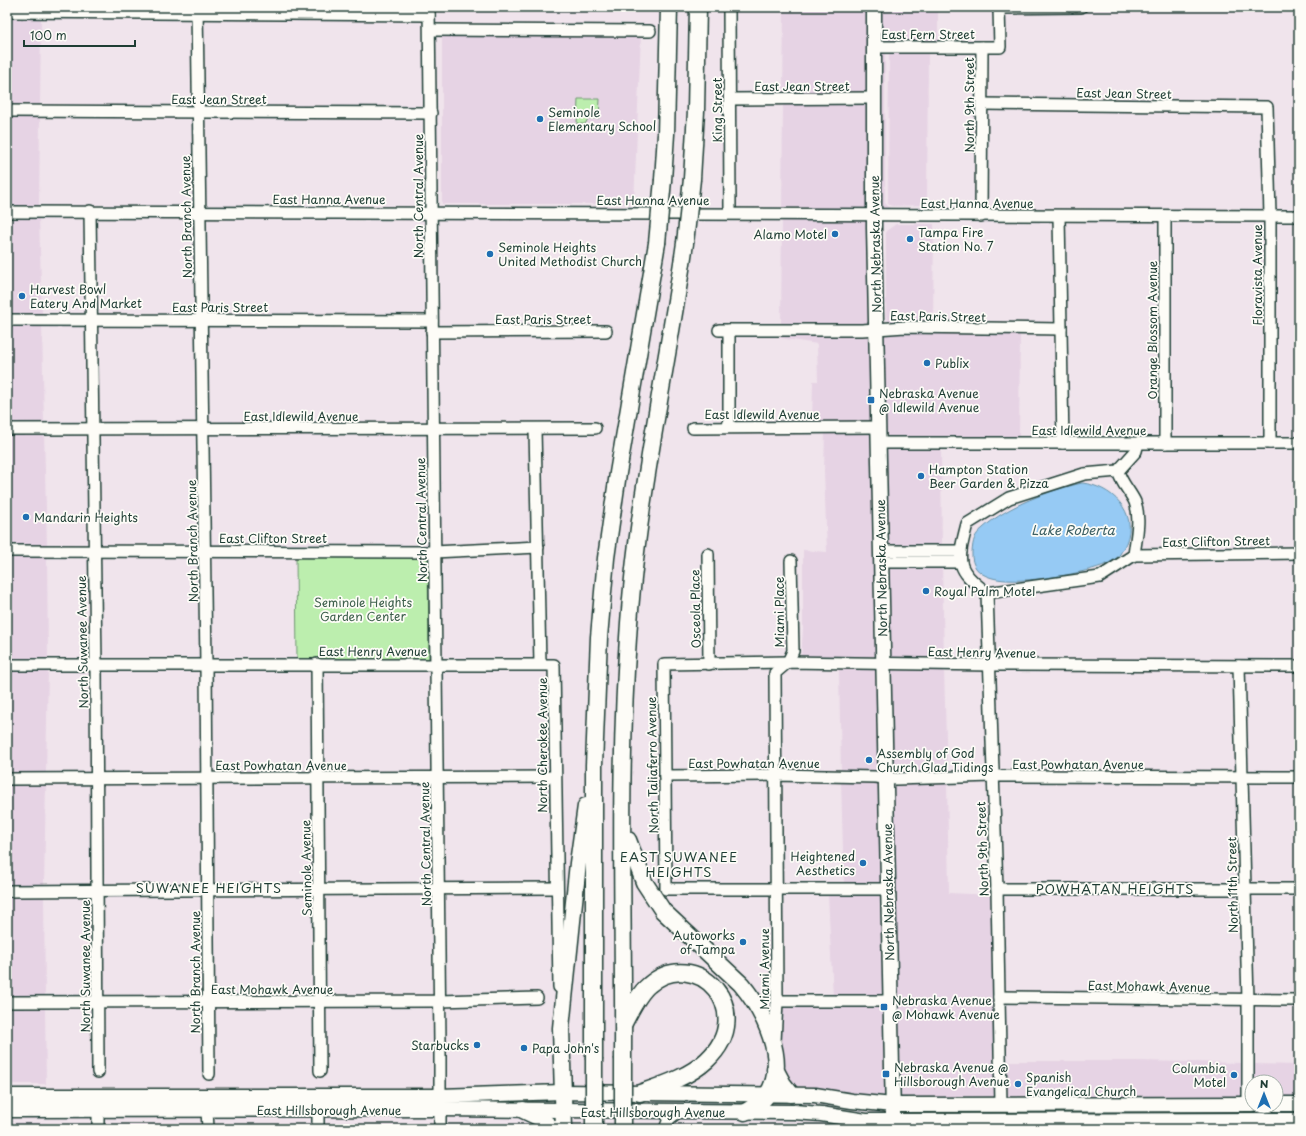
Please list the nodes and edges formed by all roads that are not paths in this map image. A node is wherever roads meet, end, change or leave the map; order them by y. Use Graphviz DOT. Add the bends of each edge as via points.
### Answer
graph roads {
  1 [pos="669,7"];
  2 [pos="698,7"];
  3 [pos="729,7"];
  4 [pos="874,7"];
  5 [pos="1018,7"];
  6 [pos="1082,7"];
  7 [pos="197,10"];
  8 [pos="429,11"];
  9 [pos="7,12"];
  10 [pos="430,30"];
  11 [pos="650,31"];
  12 [pos="874,47"];
  13 [pos="982,47"];
  14 [pos="874,98"];
  15 [pos="730,99"];
  16 [pos="982,104"];
  17 [pos="1267,108"];
  18 [pos="7,111"];
  19 [pos="197,112"];
  20 [pos="431,112"];
  21 [pos="90,211"];
  22 [pos="7,212"];
  23 [pos="200,212"];
  24 [pos="431,212"];
  25 [pos="730,213"];
  26 [pos="874,216"];
  27 [pos="981,216"];
  28 [pos="1059,216"];
  29 [pos="1165,216"];
  30 [pos="1270,216"];
  31 [pos="1299,216"];
  32 [pos="201,319"];
  33 [pos="7,320"];
  34 [pos="91,320"];
  35 [pos="432,327"];
  36 [pos="876,328"];
  37 [pos="1061,329"];
  38 [pos="606,331"];
  39 [pos="878,427"];
  40 [pos="92,428"];
  41 [pos="203,428"];
  42 [pos="595,428"];
  43 [pos="693,428"];
  44 [pos="729,428"];
  45 [pos="7,429"];
  46 [pos="432,429"];
  47 [pos="535,429"];
  48 [pos="879,443"];
  49 [pos="1063,443"];
  50 [pos="1165,443"];
  51 [pos="1270,443"];
  52 [pos="1299,443"];
  53 [pos="1138,444"];
  54 [pos="1118,471"];
  55 [pos="538,547"];
  56 [pos="7,550"];
  57 [pos="960,550"];
  58 [pos="94,551"];
  59 [pos="205,551"];
  60 [pos="434,552"];
  61 [pos="1299,553"];
  62 [pos="708,554"];
  63 [pos="881,556"];
  64 [pos="1134,556"];
  65 [pos="791,561"];
  66 [pos="960,562"];
  67 [pos="987,593"];
  68 [pos="788,662"];
  69 [pos="96,664"];
  70 [pos="317,664"];
  71 [pos="435,664"];
  72 [pos="540,664"];
  73 [pos="664,664"];
  74 [pos="709,664"];
  75 [pos="884,664"];
  76 [pos="7,665"];
  77 [pos="206,665"];
  78 [pos="990,665"];
  79 [pos="1239,666"];
  80 [pos="1299,666"];
  81 [pos="594,765"];
  82 [pos="775,775"];
  83 [pos="665,776"];
  84 [pos="993,776"];
  85 [pos="555,777"];
  86 [pos="1299,777"];
  87 [pos="208,778"];
  88 [pos="318,778"];
  89 [pos="437,778"];
  90 [pos="886,778"];
  91 [pos="1243,778"];
  92 [pos="7,779"];
  93 [pos="97,779"];
  94 [pos="623,823"];
  95 [pos="556,888"];
  96 [pos="319,889"];
  97 [pos="438,889"];
  98 [pos="776,889"];
  99 [pos="888,889"];
  100 [pos="997,889"];
  101 [pos="98,890"];
  102 [pos="208,890"];
  103 [pos="1245,890"];
  104 [pos="1299,890"];
  105 [pos="7,891"];
  106 [pos="999,997"];
  107 [pos="537,998"];
  108 [pos="1248,1000"];
  109 [pos="1299,1000"];
  110 [pos="320,1001"];
  111 [pos="440,1001"];
  112 [pos="778,1001"];
  113 [pos="890,1001"];
  114 [pos="7,1002"];
  115 [pos="99,1002"];
  116 [pos="209,1002"];
  117 [pos="624,1025"];
  118 [pos="561,1028"];
  119 [pos="774,1049"];
  120 [pos="775,1069"];
  121 [pos="320,1071"];
  122 [pos="98,1072"];
  123 [pos="209,1074"];
  124 [pos="1249,1074"];
  125 [pos="562,1092"];
  126 [pos="640,1093"];
  127 [pos="768,1094"];
  128 [pos="791,1094"];
  129 [pos="7,1096"];
  130 [pos="440,1102"];
  131 [pos="1001,1104"];
  132 [pos="1157,1104"];
  133 [pos="1244,1104"];
  134 [pos="1284,1104"];
  135 [pos="1299,1104"];
  136 [pos="893,1105"];
  137 [pos="7,1110"];
  138 [pos="98,1110"];
  139 [pos="207,1110"];
  140 [pos="318,1110"];
  141 [pos="523,1110"];
  142 [pos="564,1111"];
  143 [pos="678,1112"];
  144 [pos="745,1112"];
  145 [pos="1244,1112"];
  146 [pos="1097,1120"];
  147 [pos="1232,1120"];
  148 [pos="1299,1120"];
  149 [pos="893,1125"];
  150 [pos="98,1129"];
  151 [pos="208,1129"];
  152 [pos="318,1129"];
  153 [pos="440,1129"];
  154 [pos="552,1129"];
  155 [pos="564,1129"];
  156 [pos="594,1129"];
  157 [pos="623,1129"];
  158 [pos="665,1129"];
  1 -- 81 [label="highway, bridge" via="666,134 657,243 606,558 599,637"];
  2 -- 94 [label="highway, bridge" via="696,110 685,243 646,473 635,558 626,671"];
  3 -- 15 [label="street, King Street"];
  4 -- 12 [label="main road, North Nebraska Avenue"];
  5 -- 6 [label="street"];
  5 -- 13 [label="street, North 9th Street" via="999,8 1000,47"];
  7 -- 8 [label="street"];
  7 -- 9 [label="street"];
  7 -- 19 [label="street, North Branch Avenue"];
  8 -- 10 [label="street, North Central Avenue"];
  10 -- 11 [label="street"];
  10 -- 20 [label="street, North Central Avenue"];
  12 -- 13 [label="street, East Fern Street"];
  12 -- 14 [label="main road, North Nebraska Avenue"];
  13 -- 16 [label="street, North 9th Street"];
  14 -- 15 [label="street, East Jean Street"];
  14 -- 26 [label="main road, North Nebraska Avenue"];
  15 -- 25 [label="street, King Street"];
  16 -- 17 [label="street, East Jean Street"];
  16 -- 27 [label="street, North 9th Street"];
  17 -- 30 [label="street, Floravista Avenue"];
  18 -- 19 [label="street, East Jean Street"];
  19 -- 20 [label="street, East Jean Street"];
  19 -- 23 [label="street, North Branch Avenue"];
  20 -- 24 [label="street, North Central Avenue"];
  21 -- 22 [label="street, East Hanna Avenue"];
  21 -- 23 [label="street, East Hanna Avenue"];
  21 -- 34 [label="street, North Suwanee Avenue"];
  23 -- 24 [label="street, East Hanna Avenue"];
  23 -- 32 [label="street, North Branch Avenue"];
  24 -- 25 [label="street, East Hanna Avenue"];
  24 -- 35 [label="street, North Central Avenue"];
  25 -- 26 [label="street, East Hanna Avenue"];
  26 -- 27 [label="street, East Hanna Avenue"];
  26 -- 36 [label="main road, North Nebraska Avenue"];
  27 -- 28 [label="street, East Hanna Avenue"];
  28 -- 29 [label="street, East Hanna Avenue"];
  28 -- 37 [label="street"];
  29 -- 30 [label="street, East Hanna Avenue"];
  29 -- 50 [label="street, Orange Blossom Avenue"];
  30 -- 31 [label="street, East Hanna Avenue"];
  30 -- 51 [label="street, Floravista Avenue"];
  32 -- 34 [label="street, East Paris Street"];
  32 -- 35 [label="street, East Paris Street"];
  32 -- 41 [label="street, North Branch Avenue"];
  33 -- 34 [label="street, East Paris Street"];
  34 -- 40 [label="street, North Suwanee Avenue"];
  35 -- 38 [label="street, East Paris Street"];
  35 -- 46 [label="street, North Central Avenue"];
  36 -- 37 [label="street, East Paris Street"];
  36 -- 39 [label="main road, North Nebraska Avenue"];
  36 -- 44 [label="street, East Paris Street" via="724,330"];
  37 -- 49 [label="street"];
  39 -- 44 [label="street, East Idlewild Avenue"];
  39 -- 48 [label="main road, North Nebraska Avenue"];
  40 -- 41 [label="street, East Idlewild Avenue"];
  40 -- 45 [label="street, East Idlewild Avenue"];
  40 -- 58 [label="street, North Suwanee Avenue"];
  41 -- 46 [label="street, East Idlewild Avenue"];
  41 -- 59 [label="street, North Branch Avenue"];
  42 -- 47 [label="street, East Idlewild Avenue"];
  43 -- 44 [label="street, East Idlewild Avenue"];
  46 -- 47 [label="street, East Idlewild Avenue"];
  46 -- 60 [label="street, North Central Avenue"];
  47 -- 55 [label="street, North Cherokee Avenue"];
  48 -- 49 [label="street, East Idlewild Avenue"];
  48 -- 63 [label="main road, North Nebraska Avenue"];
  49 -- 53 [label="street, East Idlewild Avenue"];
  50 -- 51 [label="street, East Idlewild Avenue"];
  50 -- 53 [label="street, East Idlewild Avenue"];
  51 -- 52 [label="street, East Idlewild Avenue"];
  53 -- 54 [label="street" via="1136,452"];
  54 -- 57 [label="street" via="1078,476 1008,498 967,524"];
  54 -- 64 [label="street" via="1134,501 1139,520"];
  55 -- 60 [label="street, East Clifton Street"];
  55 -- 72 [label="street, North Cherokee Avenue"];
  56 -- 58 [label="street, East Clifton Street"];
  57 -- 63 [label="street"];
  57 -- 66 [label="street"];
  58 -- 59 [label="street, East Clifton Street"];
  58 -- 69 [label="street, North Suwanee Avenue"];
  59 -- 60 [label="street, East Clifton Street"];
  59 -- 77 [label="street, North Branch Avenue"];
  60 -- 71 [label="street, North Central Avenue"];
  61 -- 64 [label="street, East Clifton Street"];
  62 -- 74 [label="street, Osceola Place"];
  63 -- 66 [label="street"];
  63 -- 75 [label="main road, North Nebraska Avenue"];
  64 -- 67 [label="street" via="1100,577"];
  65 -- 68 [label="street, Miami Place" via="793,651"];
  66 -- 67 [label="street" via="968,578"];
  67 -- 78 [label="street, North 9th Street"];
  68 -- 74 [label="street, East Henry Avenue"];
  68 -- 75 [label="street, East Henry Avenue"];
  68 -- 82 [label="street, Miami Avenue" via="775,673"];
  69 -- 76 [label="street, East Henry Avenue"];
  69 -- 77 [label="street, East Henry Avenue"];
  69 -- 93 [label="street, North Suwanee Avenue"];
  70 -- 71 [label="street, East Henry Avenue"];
  70 -- 77 [label="street, East Henry Avenue"];
  70 -- 88 [label="street, Seminole Avenue"];
  71 -- 72 [label="street, East Henry Avenue"];
  71 -- 89 [label="street, North Central Avenue"];
  72 -- 85 [label="street, North Cherokee Avenue" via="554,664"];
  73 -- 74 [label="street, East Henry Avenue"];
  73 -- 83 [label="street, North Taliaferro Avenue"];
  75 -- 78 [label="street, East Henry Avenue"];
  75 -- 90 [label="main road, North Nebraska Avenue"];
  77 -- 87 [label="street, North Branch Avenue"];
  78 -- 79 [label="street, East Henry Avenue"];
  78 -- 84 [label="street, North 9th Street"];
  79 -- 80 [label="street, East Henry Avenue"];
  79 -- 91 [label="street, North 11th Street"];
  81 -- 118 [label="highway" via="578,863"];
  81 -- 156 [label="highway, bridge"];
  82 -- 83 [label="street, East Powhatan Avenue"];
  82 -- 90 [label="street, East Powhatan Avenue"];
  82 -- 98 [label="street, Miami Avenue"];
  83 -- 98 [label="street, North Taliaferro Avenue" via="666,889"];
  84 -- 90 [label="street, East Powhatan Avenue"];
  84 -- 91 [label="street, East Powhatan Avenue"];
  84 -- 100 [label="street, North 9th Street"];
  85 -- 89 [label="street, East Powhatan Avenue"];
  85 -- 95 [label="street, North Cherokee Avenue"];
  86 -- 91 [label="street, East Powhatan Avenue"];
  87 -- 88 [label="street, East Powhatan Avenue"];
  87 -- 93 [label="street, East Powhatan Avenue"];
  87 -- 102 [label="street, North Branch Avenue"];
  88 -- 89 [label="street, East Powhatan Avenue"];
  88 -- 96 [label="street, Seminole Avenue"];
  89 -- 97 [label="street, North Central Avenue"];
  90 -- 99 [label="main road, North Nebraska Avenue"];
  91 -- 103 [label="street, North 11th Street"];
  92 -- 93 [label="street, East Powhatan Avenue"];
  93 -- 101 [label="street, North Suwanee Avenue"];
  94 -- 117 [label="highway"];
  94 -- 119 [label="highway" via="634,859 656,901 682,930 746,990 758,1008"];
  95 -- 97 [label="street"];
  95 -- 118 [label="street, North Cherokee Avenue"];
  96 -- 97 [label="street"];
  96 -- 102 [label="street"];
  96 -- 110 [label="street, Seminole Avenue"];
  97 -- 111 [label="street, North Central Avenue"];
  98 -- 99 [label="street"];
  98 -- 112 [label="street, Miami Avenue"];
  99 -- 113 [label="main road, North Nebraska Avenue"];
  100 -- 103 [label="street"];
  100 -- 106 [label="street, North 9th Street"];
  101 -- 102 [label="street"];
  101 -- 105 [label="street"];
  101 -- 115 [label="street, North Suwanee Avenue"];
  102 -- 116 [label="street, North Branch Avenue"];
  103 -- 104 [label="street"];
  103 -- 108 [label="street, North 11th Street"];
  106 -- 108 [label="street, East Mohawk Avenue"];
  106 -- 131 [label="street, North 9th Street"];
  107 -- 111 [label="street, East Mohawk Avenue"];
  108 -- 109 [label="street, East Mohawk Avenue"];
  108 -- 124 [label="street, North 11th Street"];
  110 -- 111 [label="street, East Mohawk Avenue"];
  110 -- 116 [label="street, East Mohawk Avenue"];
  110 -- 121 [label="street, Seminole Avenue"];
  111 -- 130 [label="street, North Central Avenue"];
  112 -- 113 [label="street"];
  112 -- 119 [label="street, Miami Avenue"];
  113 -- 136 [label="main road, North Nebraska Avenue"];
  114 -- 115 [label="street, East Mohawk Avenue"];
  115 -- 116 [label="street, East Mohawk Avenue"];
  115 -- 122 [label="street, North Suwanee Avenue"];
  116 -- 123 [label="street, North Branch Avenue"];
  117 -- 126 [label="highway" via="645,988 658,978 673,973 689,974 704,979 718,992 726,1011 727,1024 723,1040 706,1061 688,1074"];
  117 -- 157 [label="highway, bridge"];
  118 -- 125 [label="highway"];
  119 -- 120 [label="highway"];
  120 -- 127 [label="highway"];
  120 -- 128 [label="highway"];
  125 -- 126 [label="main road, East Hillsborough Avenue"];
  125 -- 130 [label="main road, East Hillsborough Avenue"];
  125 -- 142 [label="highway"];
  126 -- 127 [label="main road, East Hillsborough Avenue"];
  127 -- 128 [label="main road, East Hillsborough Avenue"];
  127 -- 144 [label="highway"];
  128 -- 136 [label="main road, East Hillsborough Avenue" via="815,1094"];
  129 -- 130 [label="main road, East Hillsborough Avenue"];
  130 -- 140 [label="main road, East Hillsborough Avenue"];
  130 -- 141 [label="main road, East Hillsborough Avenue"];
  130 -- 153 [label="street, North Central Avenue"];
  131 -- 132 [label="main road, East Hillsborough Avenue"];
  131 -- 136 [label="main road, East Hillsborough Avenue"];
  132 -- 133 [label="main road, East Hillsborough Avenue"];
  132 -- 146 [label="main road" via="1146,1111 1103,1112"];
  134 -- 135 [label="main road"];
  136 -- 149 [label="main road, North Nebraska Avenue"];
  137 -- 138 [label="main road, East Hillsborough Avenue"];
  138 -- 139 [label="main road, East Hillsborough Avenue"];
  138 -- 150 [label="street"];
  139 -- 140 [label="main road, East Hillsborough Avenue"];
  139 -- 151 [label="street"];
  140 -- 152 [label="street"];
  141 -- 142 [label="main road, East Hillsborough Avenue"];
  141 -- 154 [label="highway" via="540,1118"];
  142 -- 143 [label="main road, East Hillsborough Avenue"];
  142 -- 155 [label="highway"];
  143 -- 144 [label="main road, East Hillsborough Avenue"];
  143 -- 158 [label="street" via="669,1119"];
  144 -- 149 [label="main road, East Hillsborough Avenue" via="801,1112"];
  145 -- 147 [label="main road"];
  146 -- 147 [label="main road, East Hillsborough Avenue"];
  146 -- 149 [label="main road, East Hillsborough Avenue"];
  147 -- 148 [label="main road, East Hillsborough Avenue"];
}
